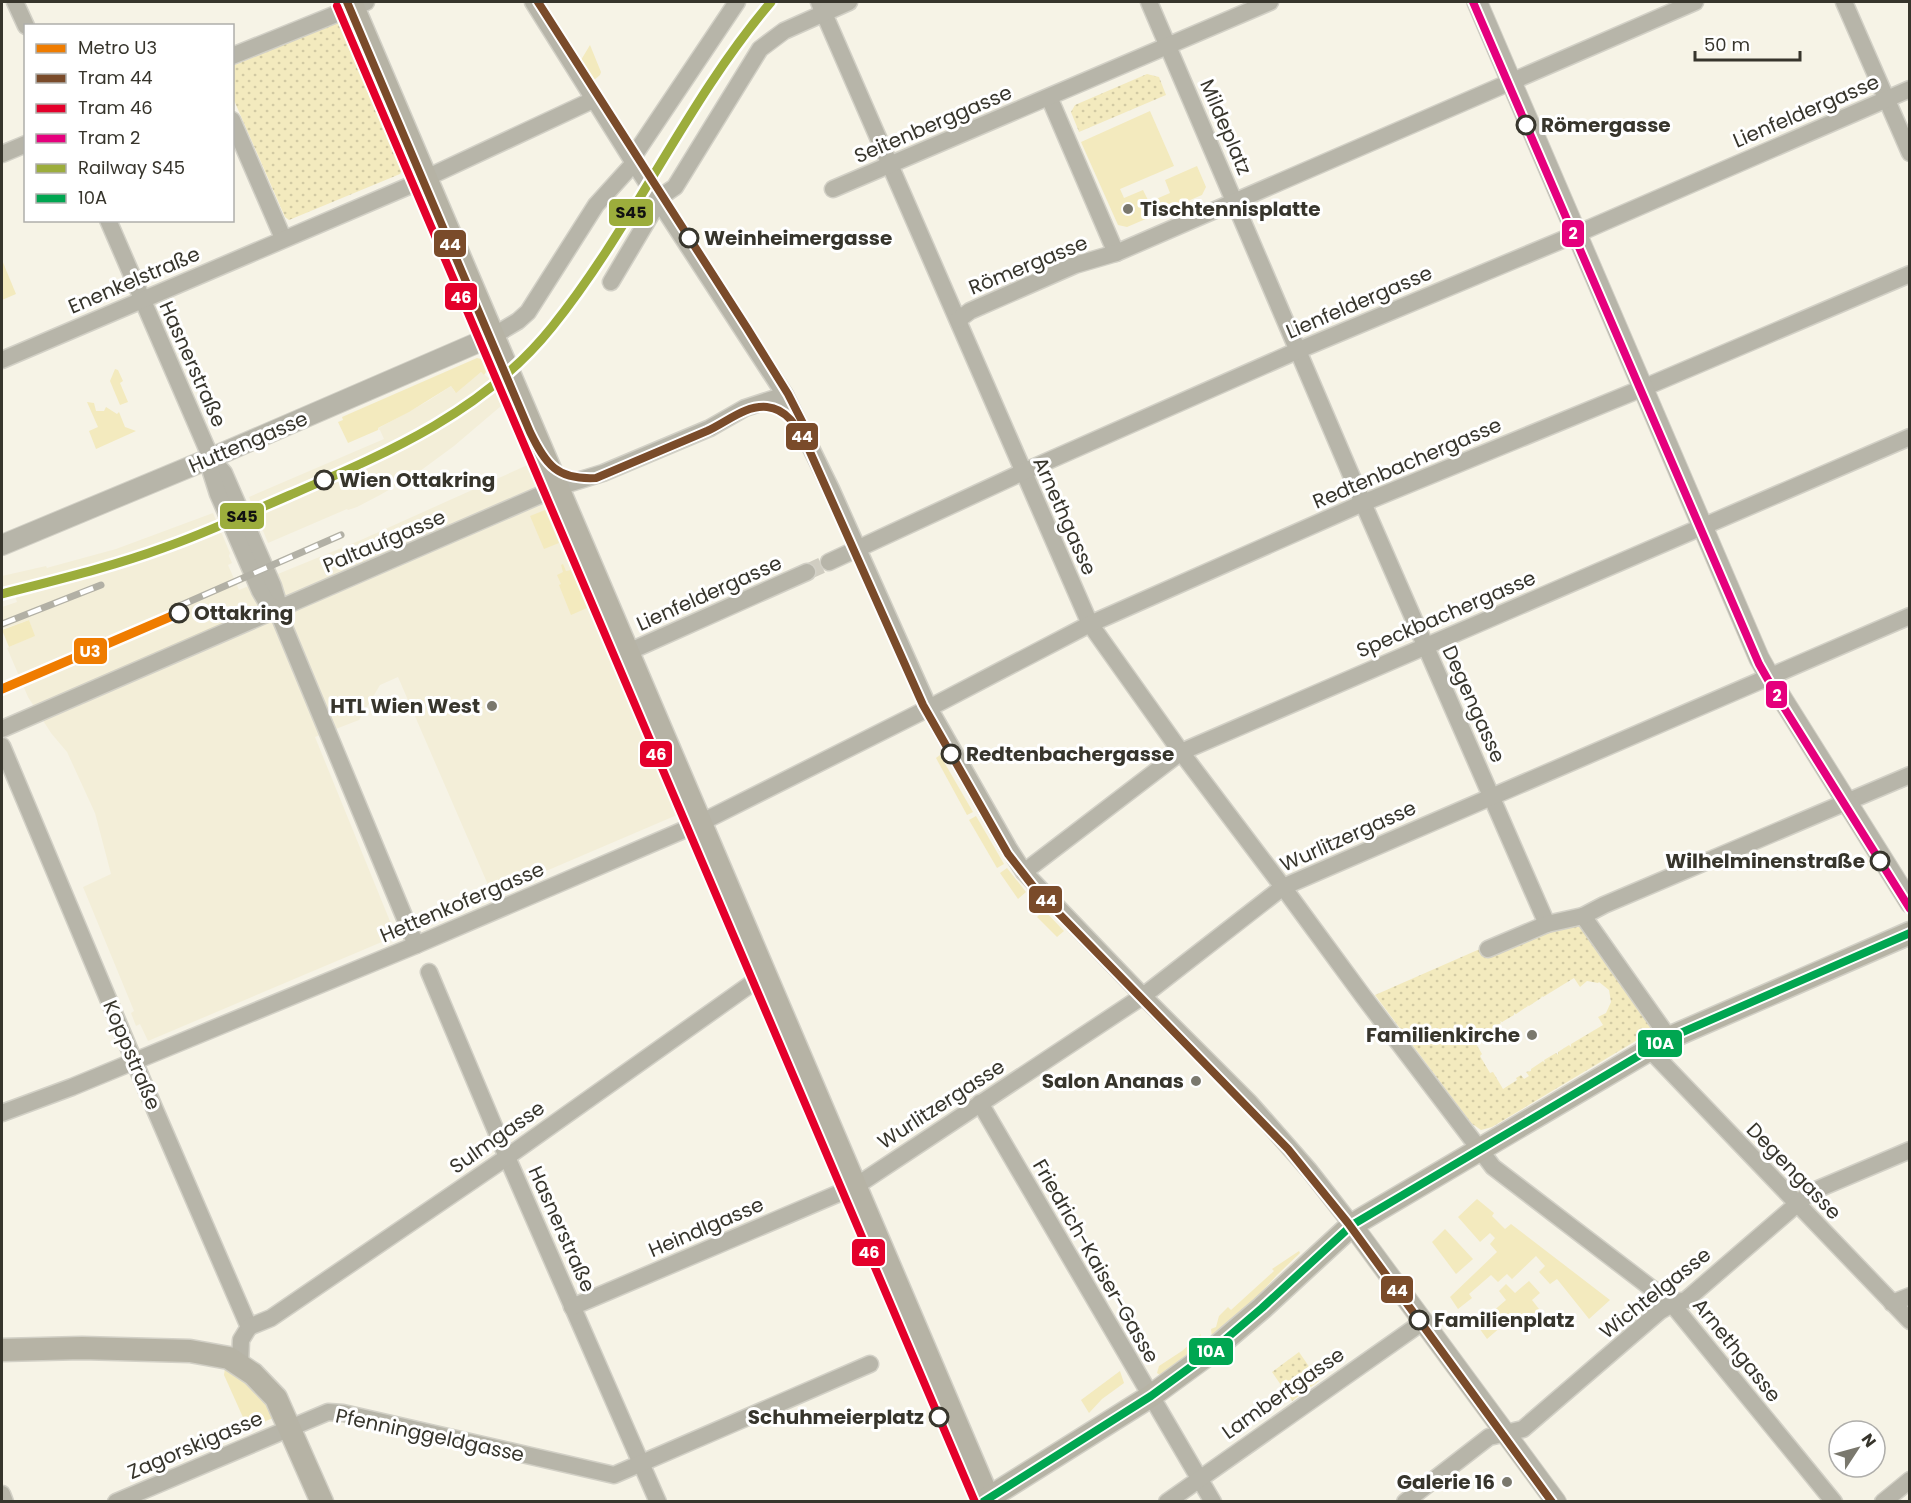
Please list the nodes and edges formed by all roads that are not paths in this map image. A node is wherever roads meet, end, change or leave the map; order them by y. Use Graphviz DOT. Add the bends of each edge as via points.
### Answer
graph roads {
  1 [pos="15,2"];
  2 [pos="534,2"];
  3 [pos="737,2"];
  4 [pos="849,2"];
  5 [pos="1149,2"];
  6 [pos="1270,2"];
  7 [pos="1477,2"];
  8 [pos="1695,2"];
  9 [pos="1844,2"];
  10 [pos="357,3"];
  11 [pos="822,7"];
  12 [pos="25,24"];
  13 [pos="1168,45"];
  14 [pos="234,55"];
  15 [pos="1512,82"];
  16 [pos="1910,89"];
  17 [pos="1049,97"];
  18 [pos="595,99"];
  19 [pos="1886,99"];
  20 [pos="234,125"];
  21 [pos="24,145"];
  22 [pos="1910,153"];
  23 [pos="2,154"];
  24 [pos="634,163"];
  25 [pos="891,163"];
  26 [pos="426,177"];
  27 [pos="833,189"];
  28 [pos="660,198"];
  29 [pos="1235,202"];
  30 [pos="109,222"];
  31 [pos="1576,234"];
  32 [pos="284,238"];
  33 [pos="1116,253"];
  34 [pos="1910,274"];
  35 [pos="611,282"];
  36 [pos="141,300"];
  37 [pos="958,320"];
  38 [pos="493,336"];
  39 [pos="1299,350"];
  40 [pos="2,360"];
  41 [pos="1643,388"];
  42 [pos="785,395"];
  43 [pos="1910,437"];
  44 [pos="211,458"];
  45 [pos="1023,472"];
  46 [pos="558,487"];
  47 [pos="1363,503"];
  48 [pos="1702,526"];
  49 [pos="2,545"];
  50 [pos="857,549"];
  51 [pos="829,562"];
  52 [pos="807,572"];
  53 [pos="276,610"];
  54 [pos="1910,616"];
  55 [pos="1090,624"];
  56 [pos="1425,645"];
  57 [pos="628,652"];
  58 [pos="1769,676"];
  59 [pos="929,708"];
  60 [pos="2,729"];
  61 [pos="2,746"];
  62 [pos="1181,752"];
  63 [pos="1910,775"];
  64 [pos="1491,796"];
  65 [pos="1846,802"];
  66 [pos="700,823"];
  67 [pos="1024,872"];
  68 [pos="1283,887"];
  69 [pos="1910,903"];
  70 [pos="1583,916"];
  71 [pos="1546,924"];
  72 [pos="1910,933"];
  73 [pos="416,945"];
  74 [pos="1488,949"];
  75 [pos="429,972"];
  76 [pos="765,974"];
  77 [pos="1143,996"];
  78 [pos="1669,1038"];
  79 [pos="1649,1049"];
  80 [pos="134,1062"];
  81 [pos="980,1103"];
  82 [pos="2,1113"];
  83 [pos="1910,1150"];
  84 [pos="1480,1151"];
  85 [pos="507,1157"];
  86 [pos="856,1185"];
  87 [pos="1796,1205"];
  88 [pos="1352,1224"];
  89 [pos="1910,1296"];
  90 [pos="1892,1303"];
  91 [pos="1672,1304"];
  92 [pos="572,1307"];
  93 [pos="1424,1321"];
  94 [pos="1910,1321"];
  95 [pos="249,1327"];
  96 [pos="2,1350"];
  97 [pos="870,1364"];
  98 [pos="240,1365"];
  99 [pos="1151,1396"];
  100 [pos="290,1428"];
  101 [pos="1506,1434"];
  102 [pos="640,1462"];
  103 [pos="1199,1478"];
  104 [pos="1910,1480"];
  105 [pos="2,1494"];
  106 [pos="987,1500"];
  107 [pos="5,1502"];
  108 [pos="116,1502"];
  109 [pos="322,1502"];
  110 [pos="658,1502"];
  111 [pos="1167,1502"];
  112 [pos="1213,1502"];
  113 [pos="1405,1502"];
  114 [pos="1556,1502"];
  115 [pos="1834,1502"];
  116 [pos="1884,1502"];
  1 -- 12 [label="street"];
  2 -- 18 [label="street"];
  3 -- 24 [label="street" via="635,154"];
  4 -- 11 [label="street"];
  5 -- 13 [label="street"];
  6 -- 13 [label="street"];
  7 -- 15 [label="street"];
  8 -- 15 [label="street"];
  9 -- 19 [label="street"];
  10 -- 14 [label="street"];
  10 -- 26 [label="main road"];
  11 -- 25 [label="street, Arnethgasse"];
  11 -- 28 [label="street" via="754,56 675,187"];
  13 -- 17 [label="street"];
  13 -- 29 [label="street, Mildeplatz"];
  15 -- 29 [label="street"];
  15 -- 31 [label="street"];
  16 -- 19 [label="street, Lienfeldergasse"];
  17 -- 25 [label="street, Seitenberggasse"];
  17 -- 33 [label="street"];
  18 -- 24 [label="street"];
  18 -- 26 [label="street"];
  19 -- 22 [label="street"];
  19 -- 31 [label="street, Lienfeldergasse"];
  20 -- 32 [label="street"];
  21 -- 23 [label="street"];
  24 -- 28 [label="street"];
  24 -- 38 [label="street" via="596,206 528,312"];
  25 -- 27 [label="street, Seitenberggasse"];
  25 -- 37 [label="street, Arnethgasse"];
  26 -- 32 [label="street, Enenkelstraße"];
  26 -- 38 [label="main road"];
  28 -- 35 [label="street"];
  28 -- 42 [label="street"];
  29 -- 33 [label="street, Mildeplatz"];
  29 -- 39 [label="street, Degengasse"];
  30 -- 36 [label="street, Hasnerstraße"];
  31 -- 39 [label="street, Lienfeldergasse"];
  31 -- 41 [label="street"];
  32 -- 36 [label="street, Enenkelstraße"];
  33 -- 37 [label="street, Römergasse" via="1076,265 970,311"];
  34 -- 41 [label="street, Redtenbachergasse"];
  36 -- 40 [label="street, Enenkelstraße"];
  36 -- 44 [label="street, Hasnerstraße"];
  37 -- 45 [label="street, Arnethgasse"];
  38 -- 44 [label="street, Huttengasse"];
  38 -- 46 [label="main road"];
  39 -- 45 [label="street, Lienfeldergasse"];
  39 -- 47 [label="street, Degengasse"];
  41 -- 47 [label="street, Redtenbachergasse"];
  41 -- 48 [label="street"];
  42 -- 46 [label="street, Paltaufgasse" via="745,408 710,428 603,473"];
  42 -- 50 [label="street"];
  43 -- 48 [label="street, Speckbachergasse"];
  44 -- 49 [label="street, Huttengasse"];
  44 -- 53 [label="street, Hasnerstraße" via="224,473 277,599"];
  45 -- 50 [label="street, Lienfeldergasse"];
  45 -- 55 [label="street, Arnethgasse"];
  46 -- 53 [label="street, Paltaufgasse"];
  46 -- 57 [label="main road"];
  47 -- 55 [label="street, Redtenbachergasse"];
  47 -- 56 [label="street, Degengasse"];
  48 -- 56 [label="street, Speckbachergasse"];
  48 -- 58 [label="street"];
  50 -- 51 [label="street, Lienfeldergasse"];
  50 -- 59 [label="street"];
  52 -- 57 [label="street, Lienfeldergasse"];
  53 -- 60 [label="street, Paltaufgasse"];
  53 -- 73 [label="street, Hasnerstraße"];
  54 -- 58 [label="street, Wurlitzergasse"];
  55 -- 59 [label="street, Redtenbachergasse"];
  55 -- 62 [label="street, Arnethgasse"];
  56 -- 62 [label="street, Speckbachergasse"];
  56 -- 64 [label="street, Degengasse"];
  57 -- 66 [label="main road"];
  58 -- 64 [label="street, Wurlitzergasse"];
  58 -- 65 [label="street"];
  59 -- 66 [label="street, Hettenkofergasse"];
  59 -- 67 [label="street"];
  61 -- 80 [label="street, Koppstraße"];
  62 -- 67 [label="street, Speckbachergasse"];
  62 -- 68 [label="street, Arnethgasse"];
  63 -- 65 [label="street"];
  64 -- 68 [label="street, Wurlitzergasse"];
  64 -- 71 [label="street, Degengasse"];
  65 -- 69 [label="street"];
  65 -- 70 [label="street"];
  66 -- 73 [label="street, Hettenkofergasse"];
  66 -- 76 [label="main road"];
  67 -- 77 [label="street"];
  68 -- 77 [label="street, Wurlitzergasse"];
  68 -- 84 [label="street, Arnethgasse"];
  70 -- 71 [label="street"];
  70 -- 78 [label="street"];
  71 -- 74 [label="street"];
  72 -- 78 [label="main road"];
  73 -- 80 [label="street, Hettenkofergasse"];
  75 -- 85 [label="street, Hasnerstraße"];
  76 -- 85 [label="street, Sulmgasse"];
  76 -- 86 [label="main road"];
  77 -- 81 [label="street, Wurlitzergasse"];
  77 -- 88 [label="street" via="1250,1103"];
  78 -- 79 [label="main road"];
  79 -- 84 [label="main road"];
  79 -- 87 [label="street, Degengasse"];
  80 -- 82 [label="street, Hettenkofergasse"];
  80 -- 95 [label="street, Koppstraße"];
  81 -- 86 [label="street, Wurlitzergasse"];
  81 -- 99 [label="street, Friedrich-Kaiser-Gasse"];
  83 -- 87 [label="street, Wichtelgasse" via="1811,1192"];
  84 -- 88 [label="main road"];
  84 -- 91 [label="street, Arnethgasse" via="1493,1167"];
  85 -- 92 [label="street, Hasnerstraße"];
  85 -- 95 [label="street, Sulmgasse" via="271,1318"];
  86 -- 92 [label="street, Heindlgasse"];
  86 -- 106 [label="main road"];
  87 -- 90 [label="street, Degengasse"];
  87 -- 91 [label="street, Wichtelgasse" via="1686,1300"];
  88 -- 93 [label="street"];
  88 -- 99 [label="main road" via="1262,1308"];
  89 -- 90 [label="street"];
  90 -- 94 [label="street, Degengasse"];
  91 -- 101 [label="street, Wichtelgasse" via="1523,1429"];
  91 -- 115 [label="street, Arnethgasse"];
  92 -- 102 [label="street, Hasnerstraße"];
  93 -- 101 [label="street"];
  93 -- 103 [label="street, Lambertgasse"];
  95 -- 98 [label="street" via="241,1340"];
  96 -- 98 [label="main road" via="190,1352 229,1358"];
  97 -- 102 [label="street, Pfenninggeldgasse"];
  98 -- 100 [label="main road" via="276,1398"];
  99 -- 103 [label="street, Friedrich-Kaiser-Gasse"];
  99 -- 106 [label="main road"];
  100 -- 102 [label="street, Pfenninggeldgasse" via="328,1412 343,1413 614,1474"];
  100 -- 108 [label="street, Zagorskigasse"];
  100 -- 109 [label="main road"];
  101 -- 113 [label="street, Wichtelgasse" via="1489,1437"];
  101 -- 114 [label="street"];
  102 -- 110 [label="street, Hasnerstraße"];
  103 -- 111 [label="street, Lambertgasse"];
  103 -- 112 [label="street, Friedrich-Kaiser-Gasse"];
  104 -- 116 [label="street"];
  105 -- 107 [label="street"];
}
